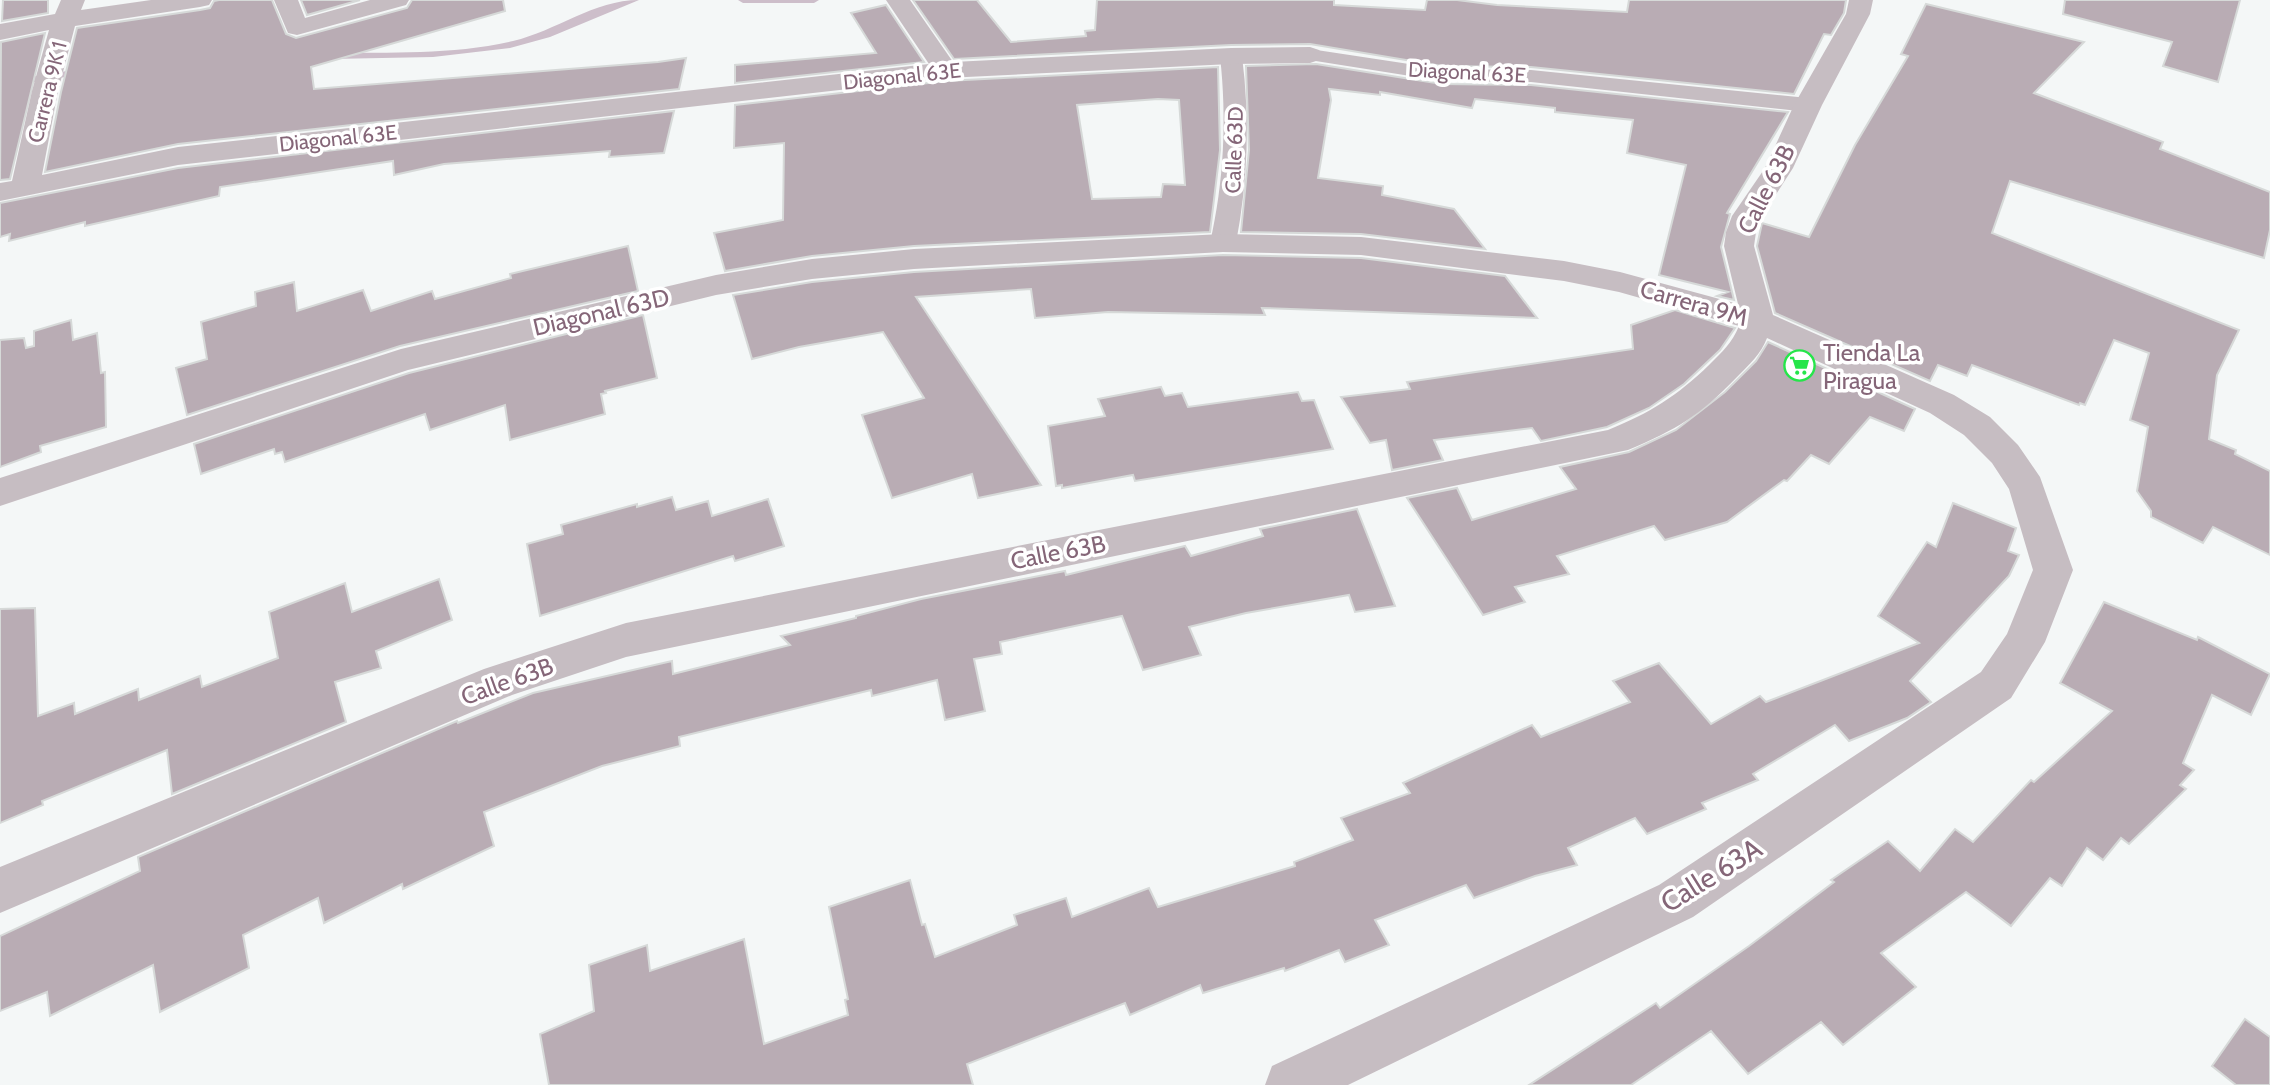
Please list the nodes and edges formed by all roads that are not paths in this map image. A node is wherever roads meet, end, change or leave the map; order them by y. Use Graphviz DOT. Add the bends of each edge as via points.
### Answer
graph roads {
  1 [pos="200,0"];
  2 [pos="286,0"];
  3 [pos="397,0"];
  4 [pos="898,0"];
  5 [pos="1861,0"];
  6 [pos="69,10"];
  7 [pos="0,32"];
  8 [pos="1310,55"];
  9 [pos="1231,56"];
  10 [pos="946,70"];
  11 [pos="1808,105"];
  12 [pos="13,189"];
  13 [pos="1223,243"];
  14 [pos="1758,321"];
  15 [pos="0,492"];
  16 [pos="2053,570"];
  17 [pos="0,890"];
  18 [pos="1291,1085"];
  1 -- 6 [label="street"];
  2 -- 3 [label="street" via="297,28"];
  4 -- 10 [label="street"];
  5 -- 11 [label="street, Calle 63B" via="1858,14"];
  6 -- 7 [label="street"];
  6 -- 12 [label="street, Carrera 9K 1"];
  8 -- 9 [label="street, Diagonal 63E"];
  8 -- 11 [label="lane, Diagonal 63E" via="1443,75 1531,75"];
  9 -- 10 [label="street, Diagonal 63E"];
  9 -- 13 [label="lane, Calle 63D" via="1236,166"];
  10 -- 12 [label="street, Diagonal 63E" via="178,156"];
  11 -- 14 [label="street, Calle 63B" via="1779,168 1741,232 1739,246"];
  13 -- 14 [label="street, Carrera 9M" via="1361,246 1564,271"];
  13 -- 15 [label="street, Diagonal 63D" via="914,259 716,285 401,360"];
  14 -- 16 [label="street, Carrera 9M" via="1942,404 1977,426 2005,454 2026,487"];
  14 -- 17 [label="street, Calle 63B" via="1747,347 1694,400 1659,423 1615,441 626,640 499,682"];
  16 -- 18 [label="street, Calle 63A" via="2024,642 1996,685 1676,901"];
}
